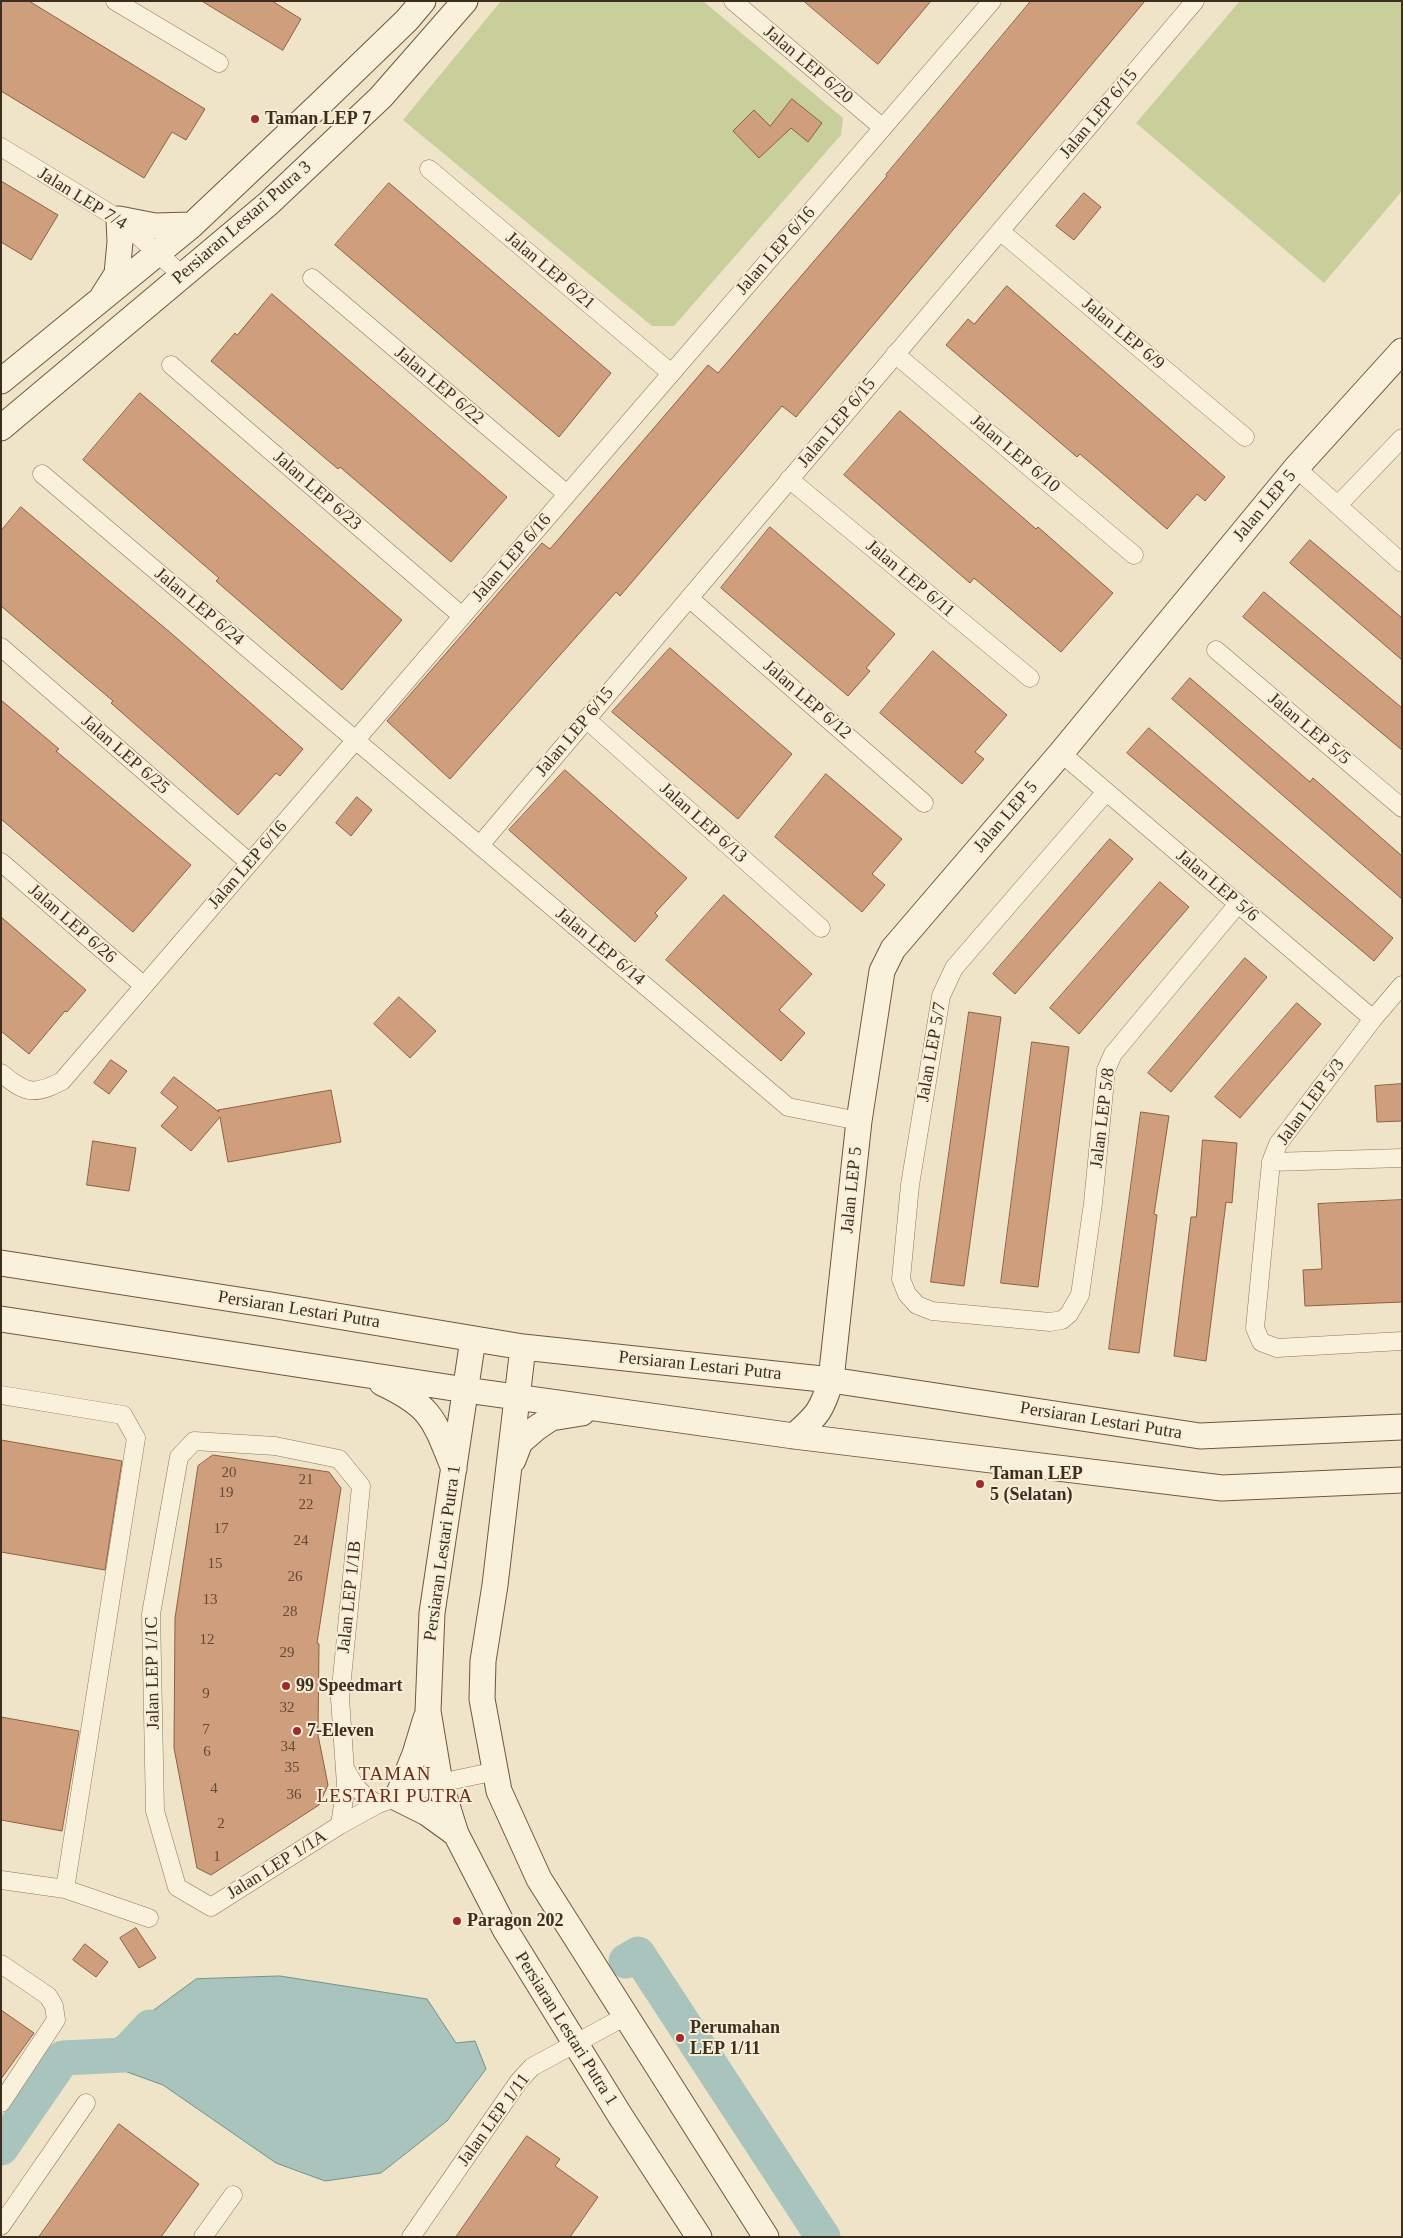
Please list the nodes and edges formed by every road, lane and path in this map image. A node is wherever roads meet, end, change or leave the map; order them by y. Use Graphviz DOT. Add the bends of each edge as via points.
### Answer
graph roads {
  1 [pos="115,1"];
  2 [pos="423,1"];
  3 [pos="465,1"];
  4 [pos="733,1"];
  5 [pos="1195,1"];
  6 [pos="987,3"];
  7 [pos="219,64"];
  8 [pos="883,128"];
  9 [pos="1,147"];
  10 [pos="429,169"];
  11 [pos="119,218"];
  12 [pos="192,225"];
  13 [pos="1000,231"];
  14 [pos="159,254"];
  15 [pos="182,275"];
  16 [pos="312,278"];
  17 [pos="99,302"];
  18 [pos="1402,352"];
  19 [pos="896,354"];
  20 [pos="171,365"];
  21 [pos="671,373"];
  22 [pos="1,381"];
  23 [pos="1,428"];
  24 [pos="1245,437"];
  25 [pos="1402,438"];
  26 [pos="1296,468"];
  27 [pos="42,474"];
  28 [pos="789,479"];
  29 [pos="567,494"];
  30 [pos="1338,506"];
  31 [pos="1134,555"];
  32 [pos="1402,563"];
  33 [pos="689,598"];
  34 [pos="462,616"];
  35 [pos="1,647"];
  36 [pos="1216,650"];
  37 [pos="1030,678"];
  38 [pos="586,719"];
  39 [pos="356,740"];
  40 [pos="1061,753"];
  41 [pos="1106,792"];
  42 [pos="924,803"];
  43 [pos="1402,808"];
  44 [pos="480,845"];
  45 [pos="1,862"];
  46 [pos="250,863"];
  47 [pos="1238,904"];
  48 [pos="821,928"];
  49 [pos="1402,985"];
  50 [pos="144,986"];
  51 [pos="1373,1019"];
  52 [pos="1,1073"];
  53 [pos="859,1121"];
  54 [pos="1402,1158"];
  55 [pos="1271,1162"];
  56 [pos="1,1263"];
  57 [pos="1069,1314"];
  58 [pos="1,1319"];
  59 [pos="473,1339"];
  60 [pos="1402,1341"];
  61 [pos="523,1346"];
  62 [pos="363,1374"];
  63 [pos="831,1380"];
  64 [pos="466,1390"];
  65 [pos="1,1394"];
  66 [pos="517,1398"];
  67 [pos="601,1410"];
  68 [pos="1402,1427"];
  69 [pos="794,1436"];
  70 [pos="454,1469"];
  71 [pos="508,1475"];
  72 [pos="1402,1480"];
  73 [pos="361,1486"];
  74 [pos="428,1711"];
  75 [pos="345,1767"];
  76 [pos="496,1771"];
  77 [pos="440,1783"];
  78 [pos="387,1801"];
  79 [pos="340,1825"];
  80 [pos="456,1834"];
  81 [pos="1,1880"];
  82 [pos="177,1887"];
  83 [pos="65,1889"];
  84 [pos="149,1918"];
  85 [pos="1,1964"];
  86 [pos="626,2016"];
  87 [pos="576,2042"];
  88 [pos="1,2103"];
  89 [pos="86,2103"];
  90 [pos="233,2195"];
  91 [pos="1,2226"];
  92 [pos="203,2237"];
  93 [pos="411,2237"];
  94 [pos="699,2237"];
  95 [pos="766,2237"];
  1 -- 7 [label="street"];
  2 -- 12 [label="street, Persiaran Lestari Putra 3" via="327,98"];
  3 -- 15 [label="street, Persiaran Lestari Putra 3" via="382,97 269,203"];
  4 -- 8 [label="street, Jalan LEP 6/20"];
  5 -- 13 [label="street, Jalan LEP 6/15"];
  6 -- 8 [label="street, Jalan LEP 6/16"];
  8 -- 21 [label="street, Jalan LEP 6/16"];
  9 -- 11 [label="street, Jalan LEP 7/4"];
  10 -- 21 [label="street, Jalan LEP 6/21"];
  11 -- 12 [label="street" via="155,226"];
  11 -- 14 [label="street, Jalan LEP 7/4"];
  11 -- 17 [label="street" via="116,274"];
  12 -- 14 [label="street, Persiaran Lestari Putra 3"];
  13 -- 19 [label="street, Jalan LEP 6/15"];
  13 -- 24 [label="street, Jalan LEP 6/9"];
  14 -- 15 [label="street, Jalan LEP 7/4"];
  14 -- 17 [label="street, Persiaran Lestari Putra 3"];
  15 -- 23 [label="street, Persiaran Lestari Putra 3"];
  16 -- 29 [label="street, Jalan LEP 6/22"];
  17 -- 22 [label="street, Persiaran Lestari Putra 3"];
  18 -- 26 [label="street, Jalan LEP 5"];
  19 -- 28 [label="street, Jalan LEP 6/15"];
  19 -- 31 [label="street, Jalan LEP 6/10"];
  20 -- 34 [label="street, Jalan LEP 6/23"];
  21 -- 29 [label="street, Jalan LEP 6/16"];
  25 -- 30 [label="street"];
  26 -- 30 [label="street"];
  26 -- 40 [label="street, Jalan LEP 5"];
  27 -- 39 [label="street, Jalan LEP 6/24"];
  28 -- 33 [label="street, Jalan LEP 6/15"];
  28 -- 37 [label="street, Jalan LEP 6/11"];
  29 -- 34 [label="street, Jalan LEP 6/16"];
  30 -- 32 [label="street"];
  33 -- 38 [label="street, Jalan LEP 6/15"];
  33 -- 42 [label="street, Jalan LEP 6/12"];
  34 -- 39 [label="street, Jalan LEP 6/16"];
  35 -- 46 [label="street, Jalan LEP 6/25"];
  36 -- 43 [label="street, Jalan LEP 5/5"];
  38 -- 44 [label="street, Jalan LEP 6/15"];
  38 -- 48 [label="street, Jalan LEP 6/13"];
  39 -- 44 [label="street, Jalan LEP 6/14"];
  39 -- 46 [label="street, Jalan LEP 6/16"];
  40 -- 41 [label="street, Jalan LEP 5/6"];
  40 -- 53 [label="street, Jalan LEP 5" via="893,949 882,971"];
  41 -- 47 [label="street, Jalan LEP 5/6"];
  41 -- 57 [label="street, Jalan LEP 5/7" via="954,968 940,996 910,1185 901,1279 907,1294 917,1305 932,1311 1050,1322 1062,1320"];
  44 -- 53 [label="street, Jalan LEP 6/14" via="788,1107"];
  45 -- 50 [label="street, Jalan LEP 6/26"];
  46 -- 50 [label="street, Jalan LEP 6/16"];
  47 -- 51 [label="street, Jalan LEP 5/6"];
  47 -- 57 [label="street, Jalan LEP 5/8" via="1113,1054 1106,1070 1080,1295"];
  49 -- 51 [label="street, Jalan LEP 5/3"];
  50 -- 52 [label="street, Jalan LEP 6/16" via="62,1081 45,1090 19,1088"];
  51 -- 55 [label="street, Jalan LEP 5/3" via="1286,1132"];
  53 -- 63 [label="street, Jalan LEP 5"];
  54 -- 55 [label="street"];
  55 -- 60 [label="street, Jalan LEP 5/3" via="1255,1328 1261,1342 1277,1348"];
  56 -- 59 [label="street, Persiaran Lestari Putra"];
  58 -- 62 [label="street"];
  59 -- 61 [label="street, Persiaran Lestari Putra"];
  59 -- 64 [label="street, Persiaran Lestari Putra 1"];
  61 -- 63 [label="street, Persiaran Lestari Putra"];
  61 -- 66 [label="street"];
  62 -- 64 [label="street"];
  62 -- 70 [label="street" via="404,1394 425,1409 436,1424"];
  63 -- 68 [label="street, Persiaran Lestari Putra" via="1200,1436"];
  63 -- 69 [label="street, Jalan LEP 5" via="815,1417"];
  64 -- 66 [label="street"];
  64 -- 70 [label="street, Persiaran Lestari Putra 1"];
  65 -- 83 [label="street" via="123,1416 136,1438"];
  66 -- 67 [label="street"];
  66 -- 71 [label="street"];
  67 -- 69 [label="street"];
  67 -- 71 [label="street" via="551,1418 535,1429 520,1442"];
  69 -- 72 [label="street" via="1222,1488"];
  70 -- 74 [label="street, Persiaran Lestari Putra 1" via="432,1613"];
  71 -- 76 [label="street" via="483,1661 482,1699"];
  73 -- 75 [label="street, Jalan LEP 1/1B" via="340,1698"];
  73 -- 82 [label="street, Jalan LEP 1/1C" via="339,1459 275,1446 194,1441 179,1458 151,1614 155,1811"];
  74 -- 77 [label="street, Persiaran Lestari Putra 1"];
  74 -- 78 [label="street" via="416,1754"];
  75 -- 78 [label="street, Jalan LEP 1/1B" via="362,1794"];
  75 -- 79 [label="street, Jalan LEP 1/1B" via="345,1798"];
  76 -- 77 [label="street"];
  76 -- 86 [label="street" via="499,1790 539,1879"];
  77 -- 78 [label="street"];
  77 -- 80 [label="street, Persiaran Lestari Putra 1"];
  78 -- 79 [label="street, Jalan LEP 1/1A"];
  78 -- 80 [label="street" via="428,1813"];
  79 -- 82 [label="street, Jalan LEP 1/1A" via="212,1907"];
  80 -- 87 [label="street, Persiaran Lestari Putra 1" via="506,1932"];
  81 -- 83 [label="street"];
  83 -- 84 [label="street"];
  85 -- 88 [label="street" via="48,1996 54,2006 56,2020"];
  86 -- 87 [label="street, Jalan LEP 1/11"];
  86 -- 95 [label="street"];
  87 -- 93 [label="street, Jalan LEP 1/11" via="532,2067 519,2081"];
  87 -- 94 [label="street, Persiaran Lestari Putra 1"];
  89 -- 91 [label="street"];
  90 -- 92 [label="street"];
}
